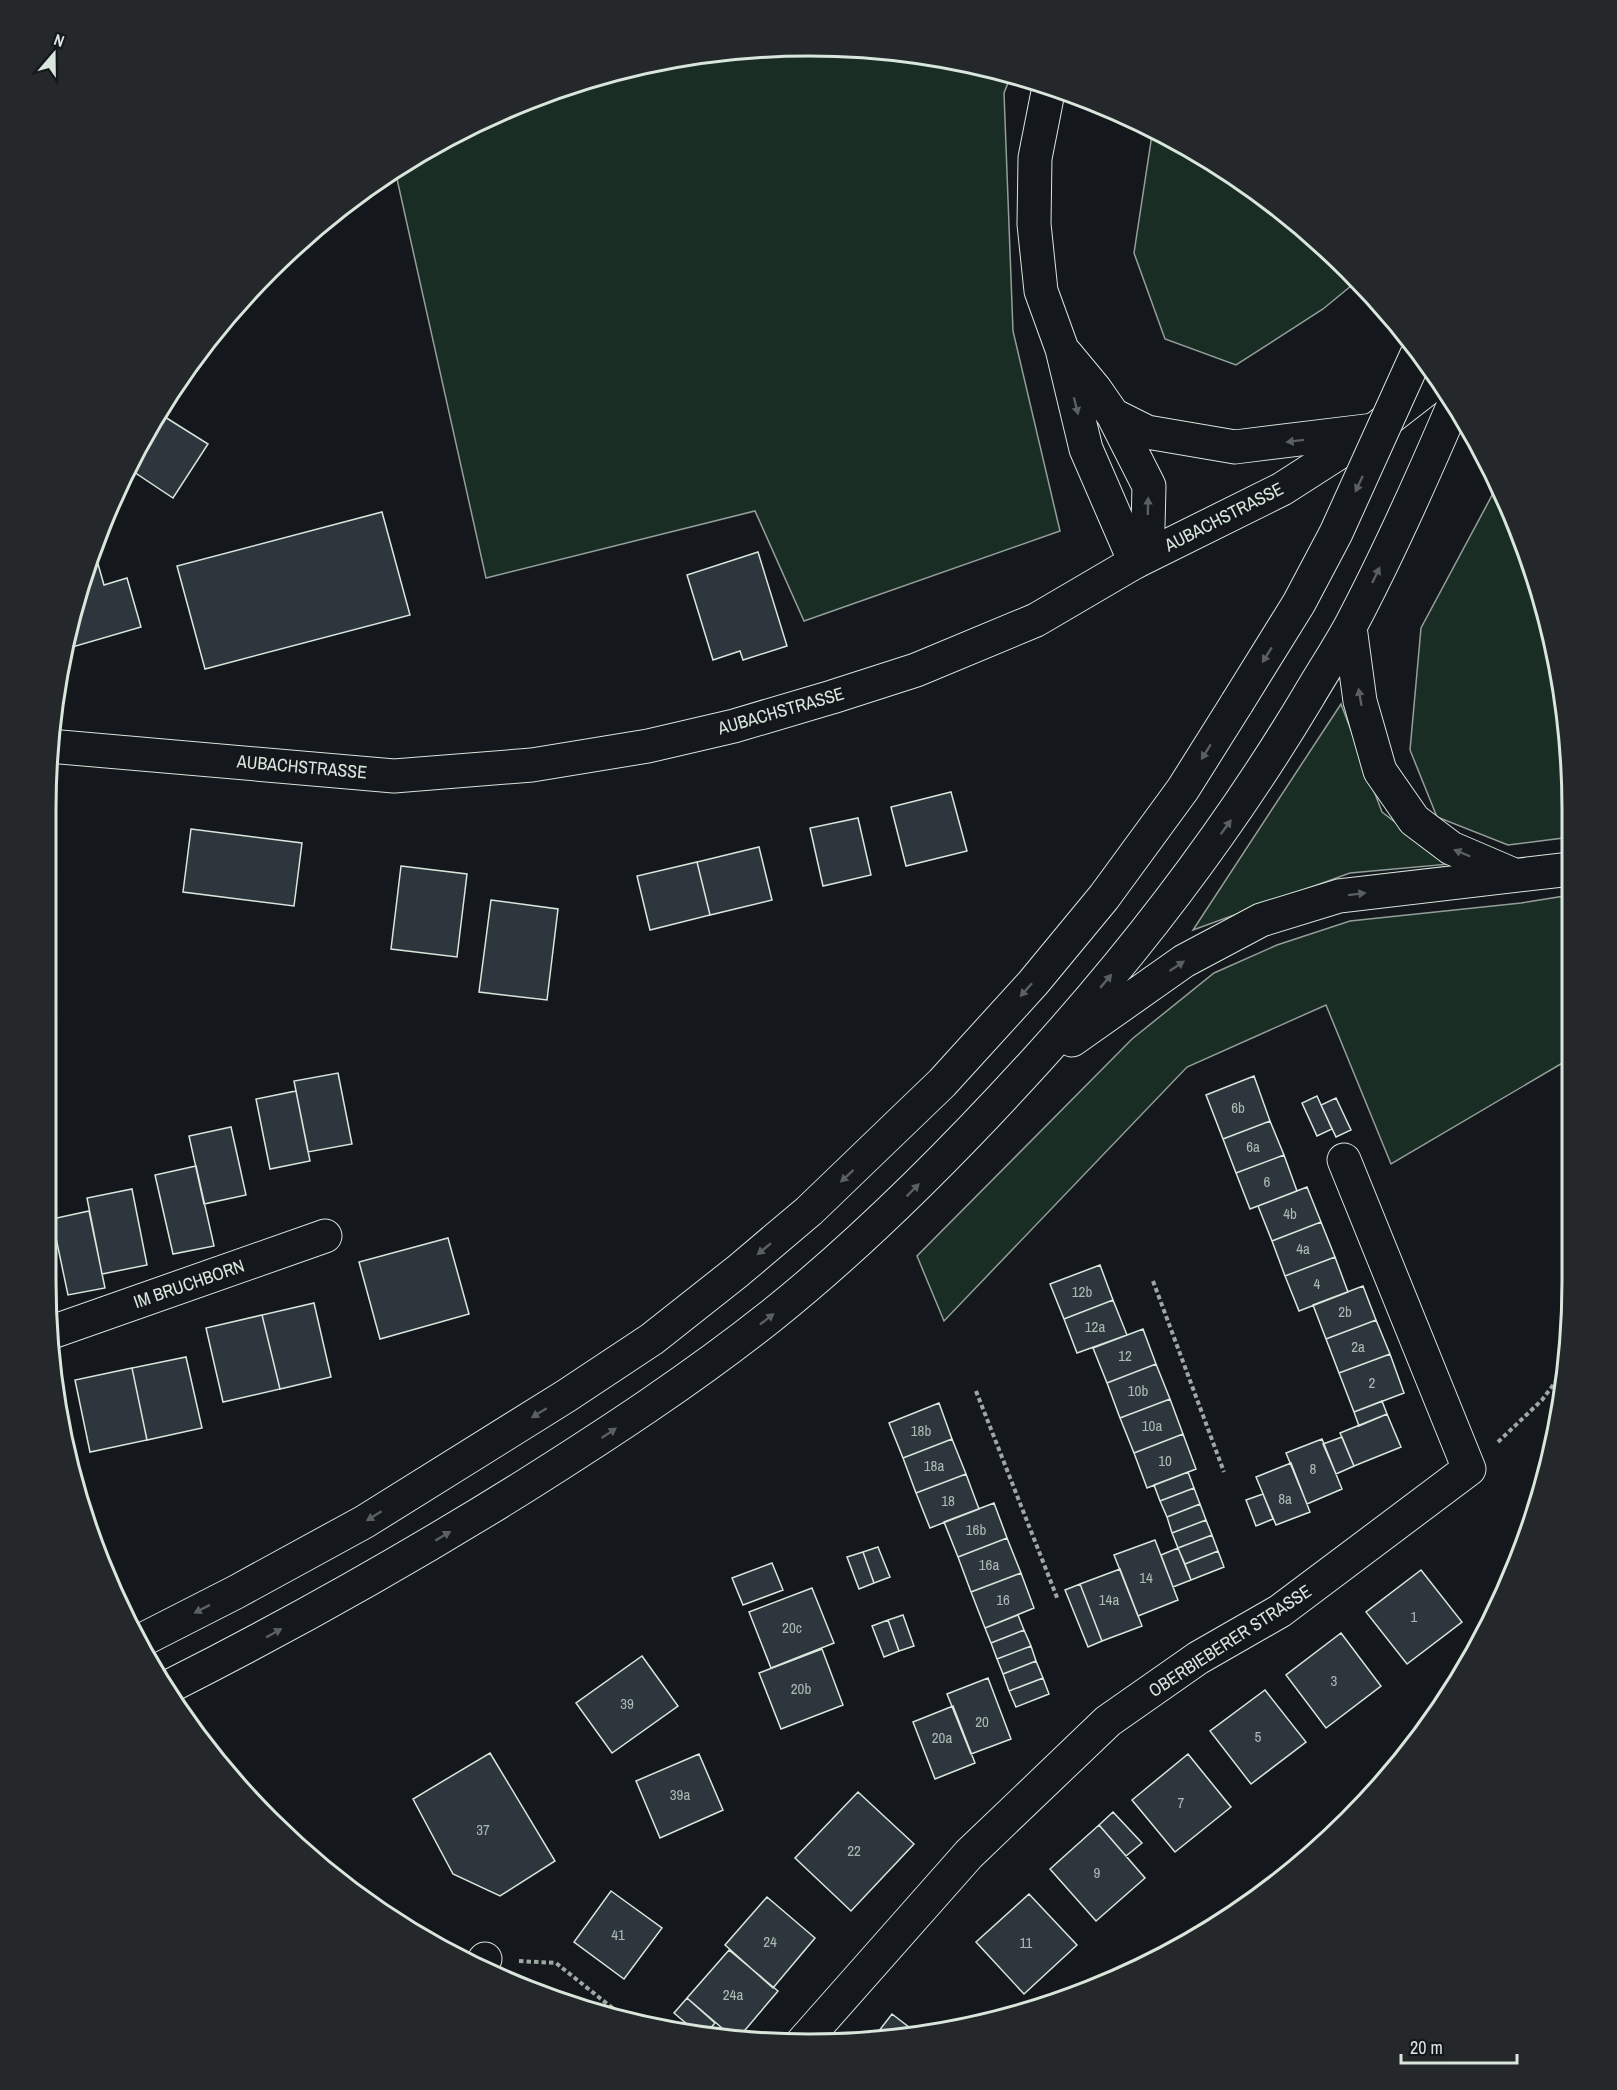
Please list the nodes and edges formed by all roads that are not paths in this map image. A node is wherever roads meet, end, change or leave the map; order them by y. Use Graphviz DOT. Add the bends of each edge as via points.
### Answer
graph roads {
  1 [pos="1048,94"];
  2 [pos="1062,349"];
  3 [pos="1414,361"];
  4 [pos="1432,385"];
  5 [pos="1450,414"];
  6 [pos="1113,415"];
  7 [pos="1374,430"];
  8 [pos="1135,562"];
  9 [pos="1350,627"];
  10 [pos="58,747"];
  11 [pos="1562,870"];
  12 [pos="1516,876"];
  13 [pos="1026,1072"];
  14 [pos="1344,1160"];
  15 [pos="325,1236"];
  16 [pos="57,1330"];
  17 [pos="145,1638"];
  18 [pos="173,1685"];
  19 [pos="810,2034"];
  1 -- 2 [label="main road" via="1035,158 1034,225 1041,291"];
  2 -- 6 [label="main road"];
  2 -- 8 [label="main road, one-way" via="1086,449"];
  3 -- 17 [label="main road, one-way, bridge" via="1336,533 1299,603 1183,789 1111,888 1033,983 942,1083 809,1211 652,1339 364,1522"];
  4 -- 7 [label="main road, AUBACHSTRASSE"];
  9 -- 5 [label="main road, one-way"];
  7 -- 6 [label="main road, one-way" via="1235,447 1147,432"];
  8 -- 6 [label="main road, one-way" via="1148,527 1149,486"];
  7 -- 8 [label="main road, AUBACHSTRASSE" via="1282,489"];
  8 -- 10 [label="main road, AUBACHSTRASSE" via="1036,620 916,670 734,726 648,746 532,765 394,776"];
  12 -- 9 [label="main road, one-way" via="1451,848 1423,827 1380,771 1360,701"];
  13 -- 9 [label="main road, one-way" via="1150,927 1231,819"];
  11 -- 12 [label="main road"];
  13 -- 12 [label="main road, one-way" via="1184,962 1261,920 1339,896"];
  18 -- 13 [label="main road, one-way" via="393,1567 680,1385 771,1316 846,1252"];
  14 -- 19 [label="main road, OBERBIEBERER STRASSE" via="1469,1469 1280,1611 1198,1658 1108,1721 969,1854"];
  15 -- 16 [label="main road, IM BRUCHBORN"];
}
